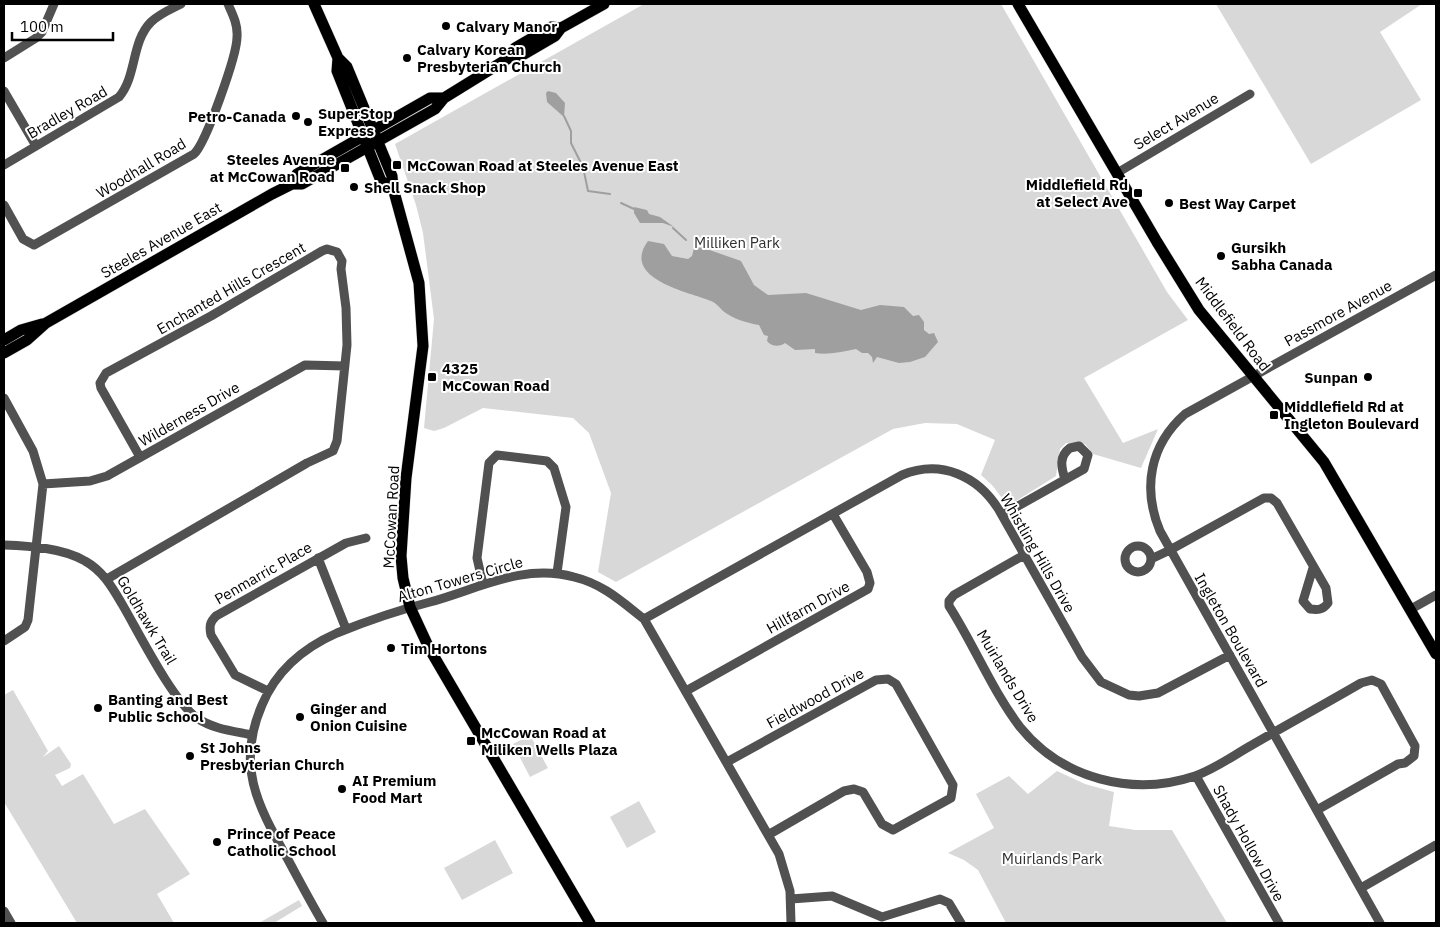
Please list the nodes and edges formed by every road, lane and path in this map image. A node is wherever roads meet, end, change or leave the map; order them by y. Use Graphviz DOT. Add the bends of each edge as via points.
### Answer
graph roads {
  1 [pos="54,4"];
  2 [pos="181,4"];
  3 [pos="228,4"];
  4 [pos="314,4"];
  5 [pos="604,4"];
  6 [pos="1018,4"];
  7 [pos="4,58"];
  8 [pos="4,91"];
  9 [pos="1250,94"];
  10 [pos="370,139"];
  11 [pos="36,146"];
  12 [pos="4,164"];
  13 [pos="1117,173"];
  14 [pos="4,205"];
  15 [pos="1436,275"];
  16 [pos="46,323"];
  17 [pos="4,340"];
  18 [pos="4,354"];
  19 [pos="345,366"];
  20 [pos="1254,376"];
  21 [pos="4,398"];
  22 [pos="140,457"];
  23 [pos="1065,479"];
  24 [pos="43,484"];
  25 [pos="833,514"];
  26 [pos="1002,515"];
  27 [pos="366,538"];
  28 [pos="4,545"];
  29 [pos="36,549"];
  30 [pos="1170,550"];
  31 [pos="1024,555"];
  32 [pos="318,558"];
  33 [pos="1151,559"];
  34 [pos="1313,568"];
  35 [pos="557,573"];
  36 [pos="106,579"];
  37 [pos="483,584"];
  38 [pos="1436,595"];
  39 [pos="410,607"];
  40 [pos="1411,609"];
  41 [pos="644,619"];
  42 [pos="346,629"];
  43 [pos="4,641"];
  44 [pos="1436,654"];
  45 [pos="1230,655"];
  46 [pos="268,691"];
  47 [pos="686,691"];
  48 [pos="1274,733"];
  49 [pos="252,735"];
  50 [pos="726,762"];
  51 [pos="1196,776"];
  52 [pos="1317,810"];
  53 [pos="768,835"];
  54 [pos="1436,845"];
  55 [pos="1361,888"];
  56 [pos="792,899"];
  57 [pos="4,910"];
  58 [pos="11,923"];
  59 [pos="323,923"];
  60 [pos="590,923"];
  61 [pos="791,923"];
  62 [pos="961,923"];
  63 [pos="1279,923"];
  64 [pos="1380,923"];
  1 -- 7 [label="street" via="42,32"];
  2 -- 11 [label="street, Bradley Road" via="152,22 144,31 128,83 119,97"];
  3 -- 14 [label="street, Woodhall Road" via="237,29 237,44 205,138 194,154 34,245 22,238"];
  4 -- 10 [label="main road, McCowan Road" via="338,58 337,71"];
  5 -- 10 [label="main road, Steeles Avenue East" via="561,28 555,36 519,57 512,56 444,98 430,98"];
  6 -- 13 [label="main road, Middlefield Road"];
  8 -- 11 [label="street"];
  9 -- 13 [label="street, Select Avenue"];
  10 -- 16 [label="main road, Steeles Avenue East" via="302,184 292,184"];
  10 -- 39 [label="main road, McCowan Road" via="381,181 393,188 419,283 423,346 406,478 401,556"];
  11 -- 12 [label="street, Bradley Road"];
  13 -- 20 [label="main road, Middlefield Road" via="1200,310"];
  15 -- 20 [label="street, Passmore Avenue"];
  16 -- 17 [label="main road, Steeles Avenue East" via="21,330"];
  16 -- 18 [label="main road, Steeles Avenue East"];
  19 -- 22 [label="street, Wilderness Drive" via="304,365"];
  19 -- 22 [label="street, Enchanted Hills Crescent" via="348,326 342,261 336,252 328,249 102,377 101,388"];
  19 -- 36 [label="street, Enchanted Hills Crescent" via="337,441 333,451"];
  20 -- 30 [label="street, Ingleton Boulevard" via="1189,411 1161,442 1153,463 1150,494 1157,525"];
  20 -- 40 [label="main road, Middlefield Road" via="1324,462"];
  21 -- 24 [label="street" via="33,451"];
  22 -- 24 [label="street, Wilderness Drive" via="99,479"];
  23 -- 26 [label="street"];
  24 -- 29 [label="street"];
  25 -- 26 [label="street, Whistling Hills Drive" via="902,475 931,468 954,472 972,480 987,493"];
  25 -- 41 [label="street, Whistling Hills Drive"];
  25 -- 47 [label="street, Hillfarm Drive" via="867,572 868,589"];
  26 -- 31 [label="street, Whistling Hills Drive"];
  27 -- 32 [label="street, Penmarric Place" via="346,543"];
  28 -- 29 [label="street, Goldhawk Trail"];
  29 -- 36 [label="street, Goldhawk Trail" via="79,558"];
  29 -- 43 [label="street" via="27,623"];
  30 -- 33 [label="street"];
  30 -- 34 [label="street" via="1264,498 1271,498 1277,503"];
  30 -- 45 [label="street, Ingleton Boulevard"];
  31 -- 45 [label="street, Whistling Hills Drive" via="1087,666 1112,689 1134,696 1158,693"];
  31 -- 51 [label="street, Muirlands Drive" via="957,592 949,601 1021,727 1044,751 1061,762 1105,781 1148,786"];
  32 -- 42 [label="street"];
  32 -- 46 [label="street, Penmarric Place" via="216,616 210,624 211,635 232,671"];
  35 -- 37 [label="street, Alton Towers Circle" via="523,574"];
  35 -- 37 [label="street" via="566,507 553,466 547,461 497,455 489,463 477,554"];
  35 -- 41 [label="street, Alton Towers Circle" via="602,587"];
  36 -- 49 [label="street, Goldhawk Trail" via="189,712 220,728"];
  37 -- 39 [label="street, Alton Towers Circle"];
  38 -- 40 [label="street"];
  39 -- 42 [label="street, Alton Towers Circle"];
  39 -- 60 [label="main road, McCowan Road" via="429,648"];
  40 -- 44 [label="main road, Middlefield Road"];
  41 -- 47 [label="street, Alton Towers Circle"];
  42 -- 46 [label="street, Alton Towers Circle" via="307,649 285,668"];
  45 -- 48 [label="street, Ingleton Boulevard"];
  46 -- 49 [label="street, Alton Towers Circle"];
  47 -- 50 [label="street, Alton Towers Circle"];
  48 -- 51 [label="street, Muirlands Drive"];
  48 -- 52 [label="street, Ingleton Boulevard"];
  48 -- 52 [label="street, Muirlands Drive" via="1366,681 1378,681 1383,686 1415,746 1414,756"];
  49 -- 59 [label="street, Alton Towers Circle" via="250,766 257,801"];
  50 -- 53 [label="street, Alton Towers Circle"];
  50 -- 53 [label="street, Fieldwood Drive" via="876,680 885,679 896,684 953,785 951,798 893,830 882,824 864,792 854,789 844,791"];
  51 -- 63 [label="street, Shady Hollow Drive"];
  52 -- 55 [label="street, Ingleton Boulevard"];
  53 -- 56 [label="street, Alton Towers Circle" via="785,870"];
  54 -- 55 [label="street"];
  55 -- 64 [label="street, Ingleton Boulevard"];
  56 -- 61 [label="street, Alton Towers Circle"];
  56 -- 62 [label="street" via="832,896 882,917 940,899 949,903"];
  57 -- 58 [label="street"];
}
